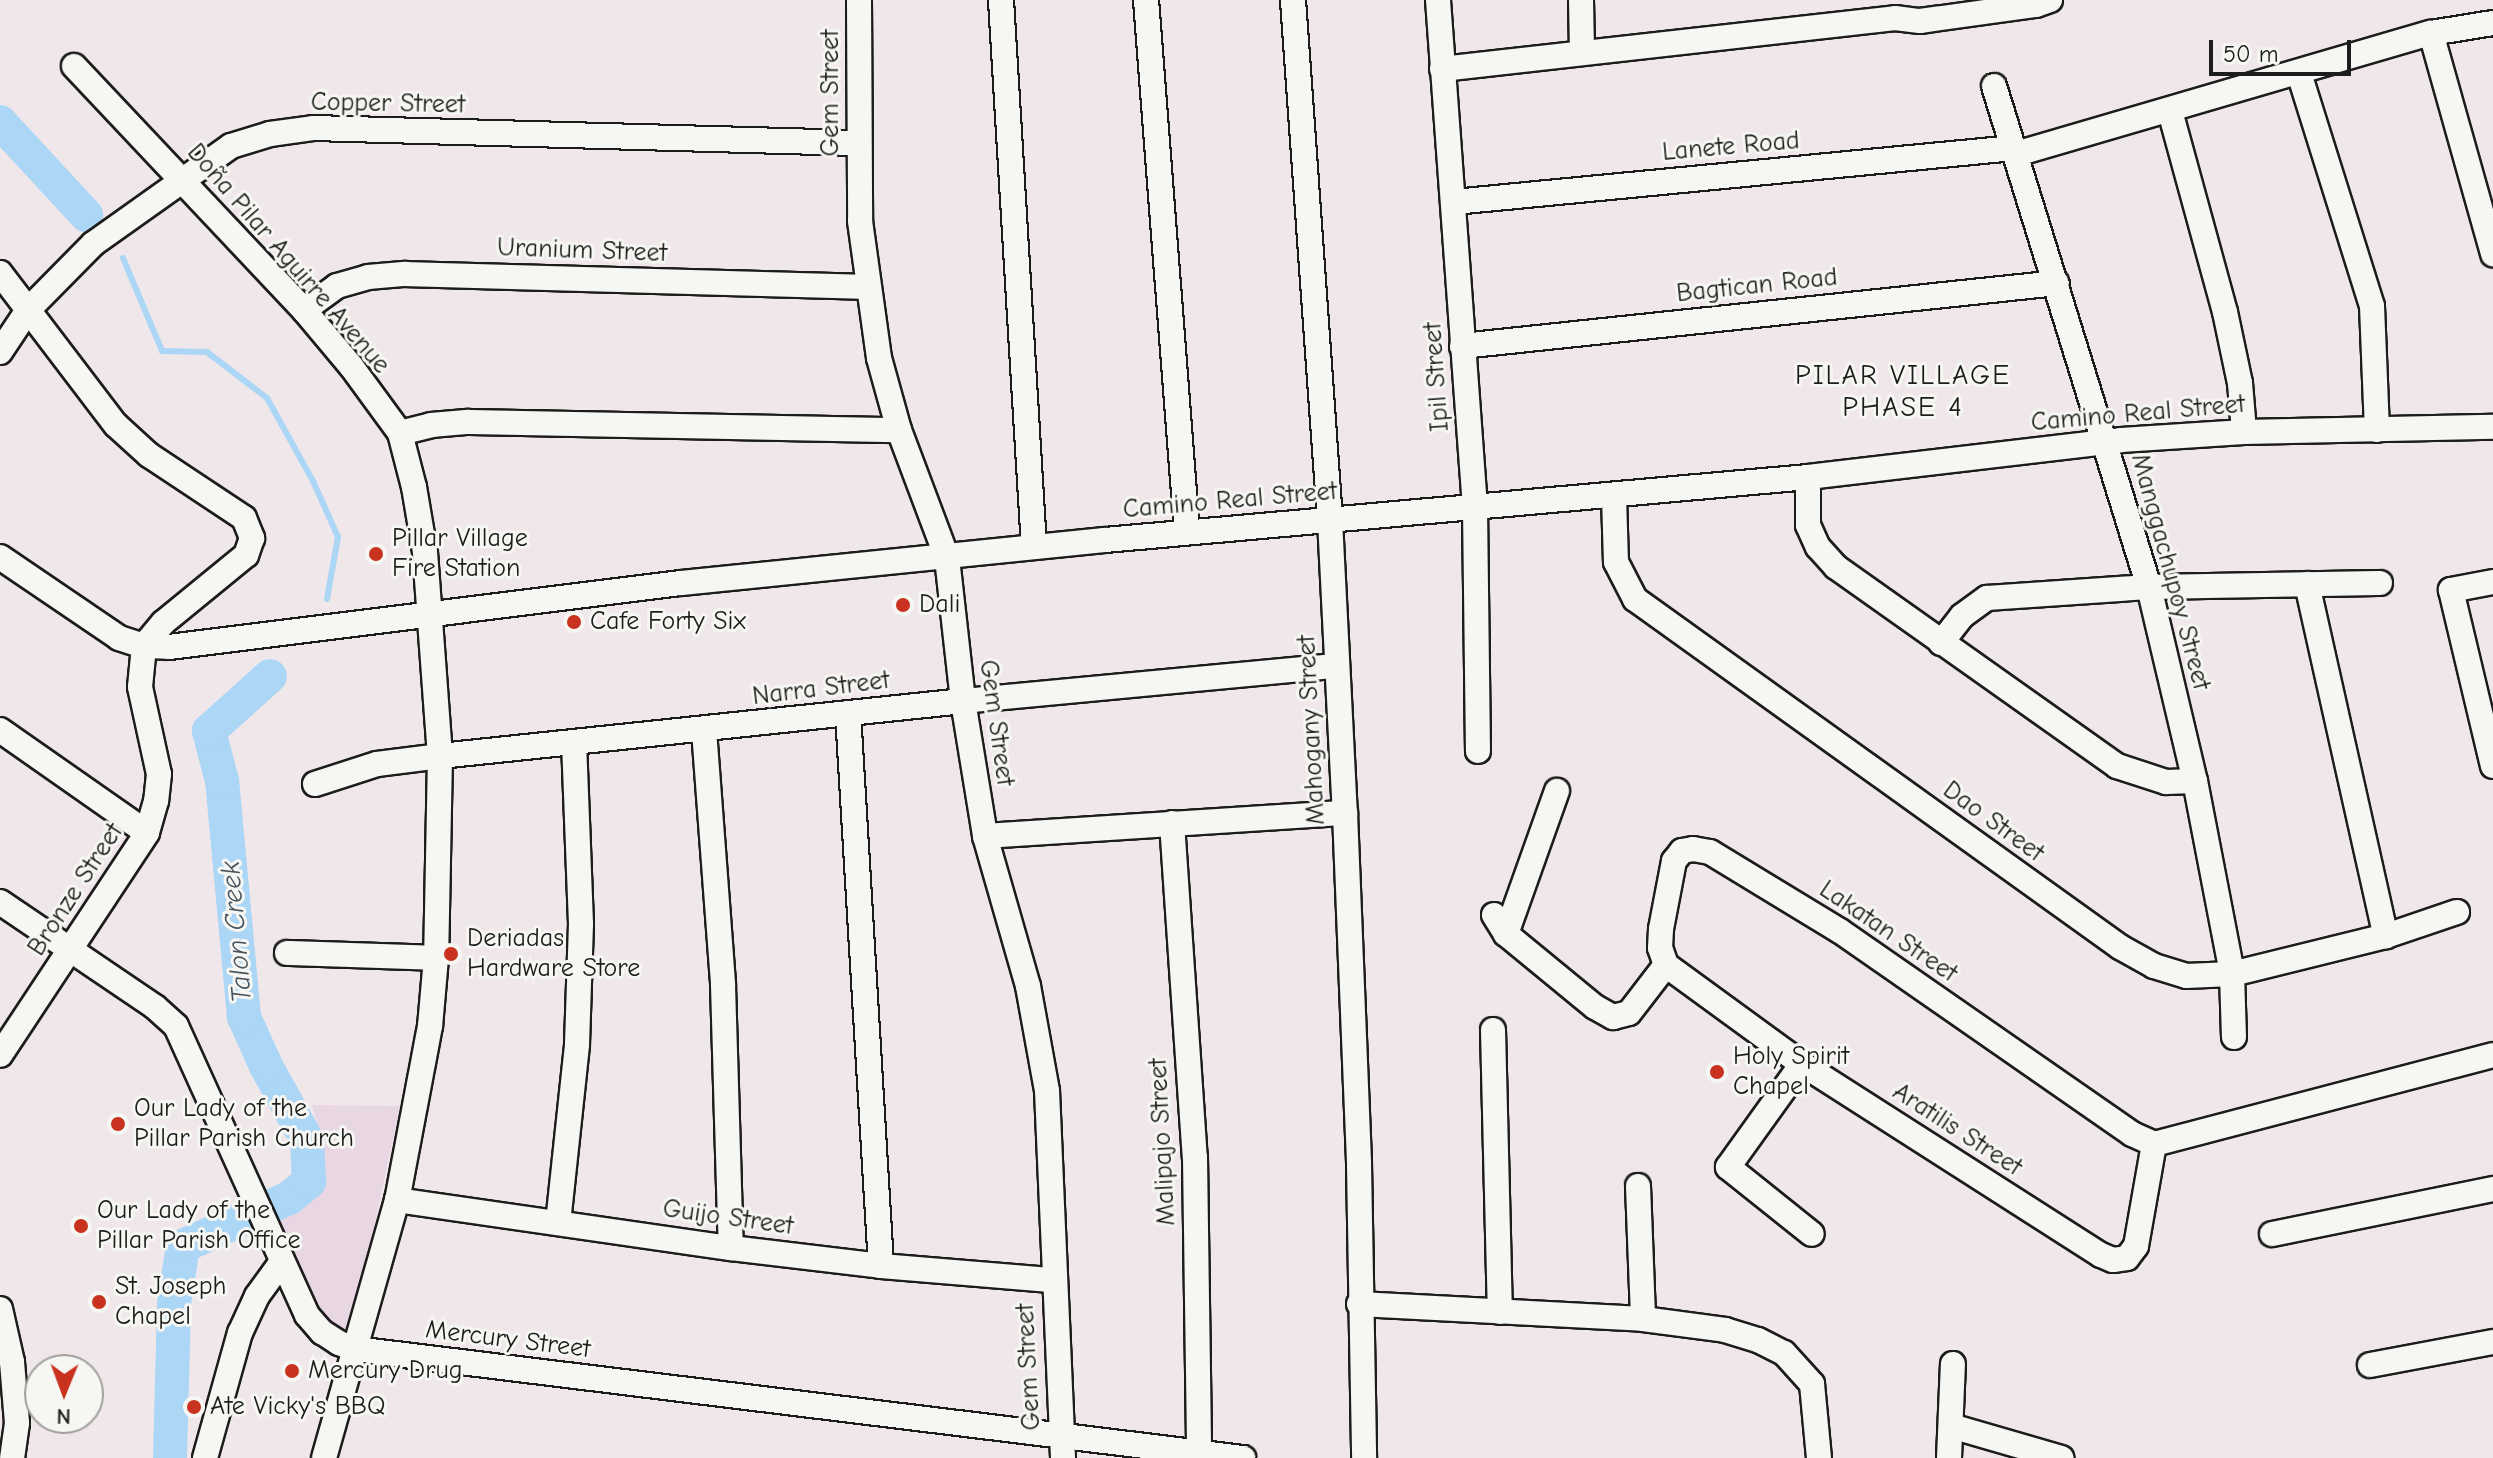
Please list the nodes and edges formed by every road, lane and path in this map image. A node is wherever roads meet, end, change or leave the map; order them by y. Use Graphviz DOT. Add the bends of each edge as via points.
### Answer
graph roads {
  1 [pos="859,0"];
  2 [pos="1001,0"];
  3 [pos="1146,0"];
  4 [pos="1293,0"];
  5 [pos="1438,0"];
  6 [pos="1581,0"];
  7 [pos="2041,2"];
  8 [pos="1896,9"];
  9 [pos="2493,23"];
  10 [pos="2431,33"];
  11 [pos="1582,53"];
  12 [pos="74,66"];
  13 [pos="1442,69"];
  14 [pos="2299,73"];
  15 [pos="1994,86"];
  16 [pos="2170,111"];
  17 [pos="858,143"];
  18 [pos="2015,151"];
  19 [pos="2482,171"];
  20 [pos="182,179"];
  21 [pos="1454,202"];
  22 [pos="2493,254"];
  23 [pos="0,273"];
  24 [pos="2057,283"];
  25 [pos="867,287"];
  26 [pos="28,310"];
  27 [pos="304,310"];
  28 [pos="1462,346"];
  29 [pos="0,352"];
  30 [pos="2493,427"];
  31 [pos="899,430"];
  32 [pos="2377,430"];
  33 [pos="2244,432"];
  34 [pos="400,433"];
  35 [pos="2106,441"];
  36 [pos="1808,477"];
  37 [pos="1614,496"];
  38 [pos="1475,507"];
  39 [pos="1330,520"];
  40 [pos="1187,532"];
  41 [pos="1034,547"];
  42 [pos="0,557"];
  43 [pos="947,558"];
  44 [pos="2493,582"];
  45 [pos="2380,583"];
  46 [pos="2307,584"];
  47 [pos="2149,587"];
  48 [pos="430,615"];
  49 [pos="1941,643"];
  50 [pos="144,646"];
  51 [pos="1336,666"];
  52 [pos="963,701"];
  53 [pos="848,713"];
  54 [pos="0,730"];
  55 [pos="704,730"];
  56 [pos="574,744"];
  57 [pos="1478,751"];
  58 [pos="440,756"];
  59 [pos="2493,766"];
  60 [pos="2195,781"];
  61 [pos="315,784"];
  62 [pos="1557,791"];
  63 [pos="1345,813"];
  64 [pos="1172,823"];
  65 [pos="147,833"];
  66 [pos="985,836"];
  67 [pos="0,902"];
  68 [pos="2457,912"];
  69 [pos="2386,936"];
  70 [pos="71,950"];
  71 [pos="287,953"];
  72 [pos="436,958"];
  73 [pos="1666,965"];
  74 [pos="2232,974"];
  75 [pos="1493,1030"];
  76 [pos="2234,1037"];
  77 [pos="0,1055"];
  78 [pos="2493,1055"];
  79 [pos="1802,1064"];
  80 [pos="2154,1144"];
  81 [pos="1638,1186"];
  82 [pos="2493,1189"];
  83 [pos="397,1200"];
  84 [pos="558,1223"];
  85 [pos="1812,1234"];
  86 [pos="2272,1234"];
  87 [pos="731,1248"];
  88 [pos="281,1263"];
  89 [pos="881,1266"];
  90 [pos="1053,1280"];
  91 [pos="1359,1304"];
  92 [pos="0,1309"];
  93 [pos="1500,1312"];
  94 [pos="1643,1319"];
  95 [pos="2493,1342"];
  96 [pos="355,1349"];
  97 [pos="1953,1364"];
  98 [pos="2370,1365"];
  99 [pos="1951,1426"];
  100 [pos="1062,1446"];
  101 [pos="1198,1456"];
  102 [pos="12,1458"];
  103 [pos="205,1458"];
  104 [pos="324,1458"];
  105 [pos="1243,1458"];
  106 [pos="1364,1458"];
  107 [pos="1819,1458"];
  108 [pos="1949,1458"];
  109 [pos="2061,1458"];
  1 -- 17 [label="street, Gem Street"];
  2 -- 41 [label="street"];
  3 -- 40 [label="street"];
  4 -- 39 [label="street, Mahogany Street"];
  5 -- 13 [label="street, Ipil Street"];
  6 -- 11 [label="street"];
  7 -- 8 [label="street" via="1920,21"];
  8 -- 11 [label="street"];
  9 -- 10 [label="street, Lanete Road"];
  10 -- 14 [label="street, Lanete Road"];
  10 -- 19 [label="street"];
  11 -- 13 [label="street"];
  12 -- 20 [label="street, Doña Pilar Aguirre Avenue"];
  13 -- 21 [label="street, Ipil Street"];
  14 -- 16 [label="street, Lanete Road"];
  14 -- 32 [label="street" via="2372,306"];
  15 -- 18 [label="street, Manggachupoy Street"];
  16 -- 18 [label="street, Lanete Road"];
  16 -- 33 [label="street" via="2225,312"];
  17 -- 20 [label="street, Copper Street" via="313,128 231,146"];
  17 -- 25 [label="street, Gem Street"];
  18 -- 21 [label="street, Lanete Road"];
  18 -- 24 [label="street, Manggachupoy Street"];
  19 -- 22 [label="street"];
  20 -- 26 [label="street, Copper Street" via="93,244"];
  20 -- 27 [label="street, Doña Pilar Aguirre Avenue"];
  21 -- 28 [label="street, Ipil Street"];
  23 -- 26 [label="street"];
  24 -- 28 [label="street, Bagtican Road"];
  24 -- 35 [label="street, Manggachupoy Street"];
  25 -- 27 [label="street, Uranium Street" via="406,274 337,286"];
  25 -- 31 [label="street, Gem Street"];
  26 -- 29 [label="street, Copper Street"];
  26 -- 50 [label="street" via="116,425 149,455 244,518 252,538 246,555 163,623"];
  27 -- 34 [label="street, Doña Pilar Aguirre Avenue"];
  28 -- 38 [label="street, Ipil Street"];
  30 -- 32 [label="street, Camino Real Street"];
  31 -- 34 [label="street" via="469,422"];
  31 -- 43 [label="street, Gem Street"];
  32 -- 33 [label="street, Camino Real Street"];
  33 -- 35 [label="street, Camino Real Street"];
  34 -- 48 [label="street, Doña Pilar Aguirre Avenue" via="425,552"];
  35 -- 36 [label="street, Camino Real Street"];
  35 -- 47 [label="street, Manggachupoy Street"];
  36 -- 37 [label="street, Camino Real Street"];
  36 -- 49 [label="street" via="1808,525 1818,547 1836,567"];
  37 -- 38 [label="street, Camino Real Street"];
  37 -- 74 [label="street, Dao Street" via="1616,562 1635,599 2120,947 2186,976"];
  38 -- 39 [label="street, Camino Real Street"];
  38 -- 57 [label="street, Ipil Street"];
  39 -- 40 [label="street, Camino Real Street"];
  39 -- 51 [label="street, Mahogany Street"];
  40 -- 41 [label="street, Camino Real Street"];
  41 -- 43 [label="street, Camino Real Street"];
  42 -- 50 [label="street, Camino Real Street" via="94,623"];
  43 -- 48 [label="street, Camino Real Street" via="681,583"];
  43 -- 52 [label="street, Gem Street"];
  44 -- 59 [label="street" via="2451,590"];
  45 -- 46 [label="street"];
  46 -- 47 [label="street"];
  46 -- 69 [label="street"];
  47 -- 49 [label="street" via="1987,598 1962,616"];
  47 -- 60 [label="street, Manggachupoy Street"];
  48 -- 50 [label="street, Camino Real Street" via="214,643"];
  48 -- 58 [label="street, Doña Pilar Aguirre Avenue"];
  49 -- 60 [label="street" via="2117,766 2166,782"];
  50 -- 65 [label="street, Bronze Street" via="140,687 159,774"];
  51 -- 52 [label="street, Narra Street"];
  51 -- 63 [label="street, Mahogany Street"];
  52 -- 53 [label="street, Narra Street"];
  52 -- 66 [label="street, Gem Street"];
  53 -- 55 [label="street, Narra Street"];
  53 -- 89 [label="street"];
  54 -- 65 [label="street"];
  55 -- 56 [label="street, Narra Street"];
  55 -- 87 [label="street" via="723,985"];
  56 -- 58 [label="street, Narra Street"];
  56 -- 84 [label="street" via="579,984"];
  58 -- 61 [label="street, Narra Street" via="377,764"];
  58 -- 72 [label="street, Doña Pilar Aguirre Avenue"];
  60 -- 74 [label="street, Manggachupoy Street"];
  62 -- 73 [label="street" via="1500,924 1613,1017 1629,1013"];
  63 -- 64 [label="street"];
  63 -- 91 [label="street, Mahogany Street"];
  64 -- 66 [label="street"];
  64 -- 101 [label="street, Malipajo Street" via="1195,1157"];
  65 -- 70 [label="street, Bronze Street"];
  66 -- 90 [label="street, Gem Street" via="1028,986 1047,1091"];
  67 -- 70 [label="street, Mercury Street"];
  68 -- 69 [label="street, Dao Street"];
  69 -- 74 [label="street, Dao Street"];
  70 -- 77 [label="street, Bronze Street"];
  70 -- 88 [label="street, Mercury Street" via="176,1026"];
  71 -- 72 [label="street"];
  72 -- 83 [label="street, Doña Pilar Aguirre Avenue" via="421,1085"];
  73 -- 79 [label="street, Aratilis Street"];
  73 -- 80 [label="street, Lakatan Street" via="1661,929 1674,861 1682,851 1710,852 1840,931 2132,1134"];
  74 -- 76 [label="street, Manggachupoy Street"];
  75 -- 93 [label="street"];
  78 -- 80 [label="street"];
  79 -- 80 [label="street, Aratilis Street" via="2113,1260 2127,1258 2136,1246"];
  79 -- 85 [label="street" via="1728,1167"];
  81 -- 94 [label="street"];
  82 -- 86 [label="street"];
  83 -- 84 [label="street, Guijo Street"];
  83 -- 96 [label="street, Doña Pilar Aguirre Avenue"];
  84 -- 87 [label="street, Guijo Street"];
  87 -- 89 [label="street, Guijo Street"];
  88 -- 96 [label="street, Mercury Street" via="307,1315 322,1332"];
  88 -- 103 [label="street" via="257,1296 240,1333"];
  89 -- 90 [label="street, Guijo Street"];
  90 -- 100 [label="street, Gem Street"];
  91 -- 93 [label="street"];
  91 -- 106 [label="street, Mahogany Street"];
  92 -- 102 [label="street" via="12,1362 17,1423"];
  93 -- 94 [label="street"];
  94 -- 107 [label="street" via="1725,1330 1784,1353 1812,1384"];
  95 -- 98 [label="street"];
  96 -- 100 [label="street, Mercury Street"];
  96 -- 104 [label="street, Doña Pilar Aguirre Avenue"];
  97 -- 99 [label="street"];
  99 -- 108 [label="street"];
  99 -- 109 [label="street"];
  100 -- 101 [label="street, Mercury Street"];
  101 -- 105 [label="street, Mercury Street"];
}
